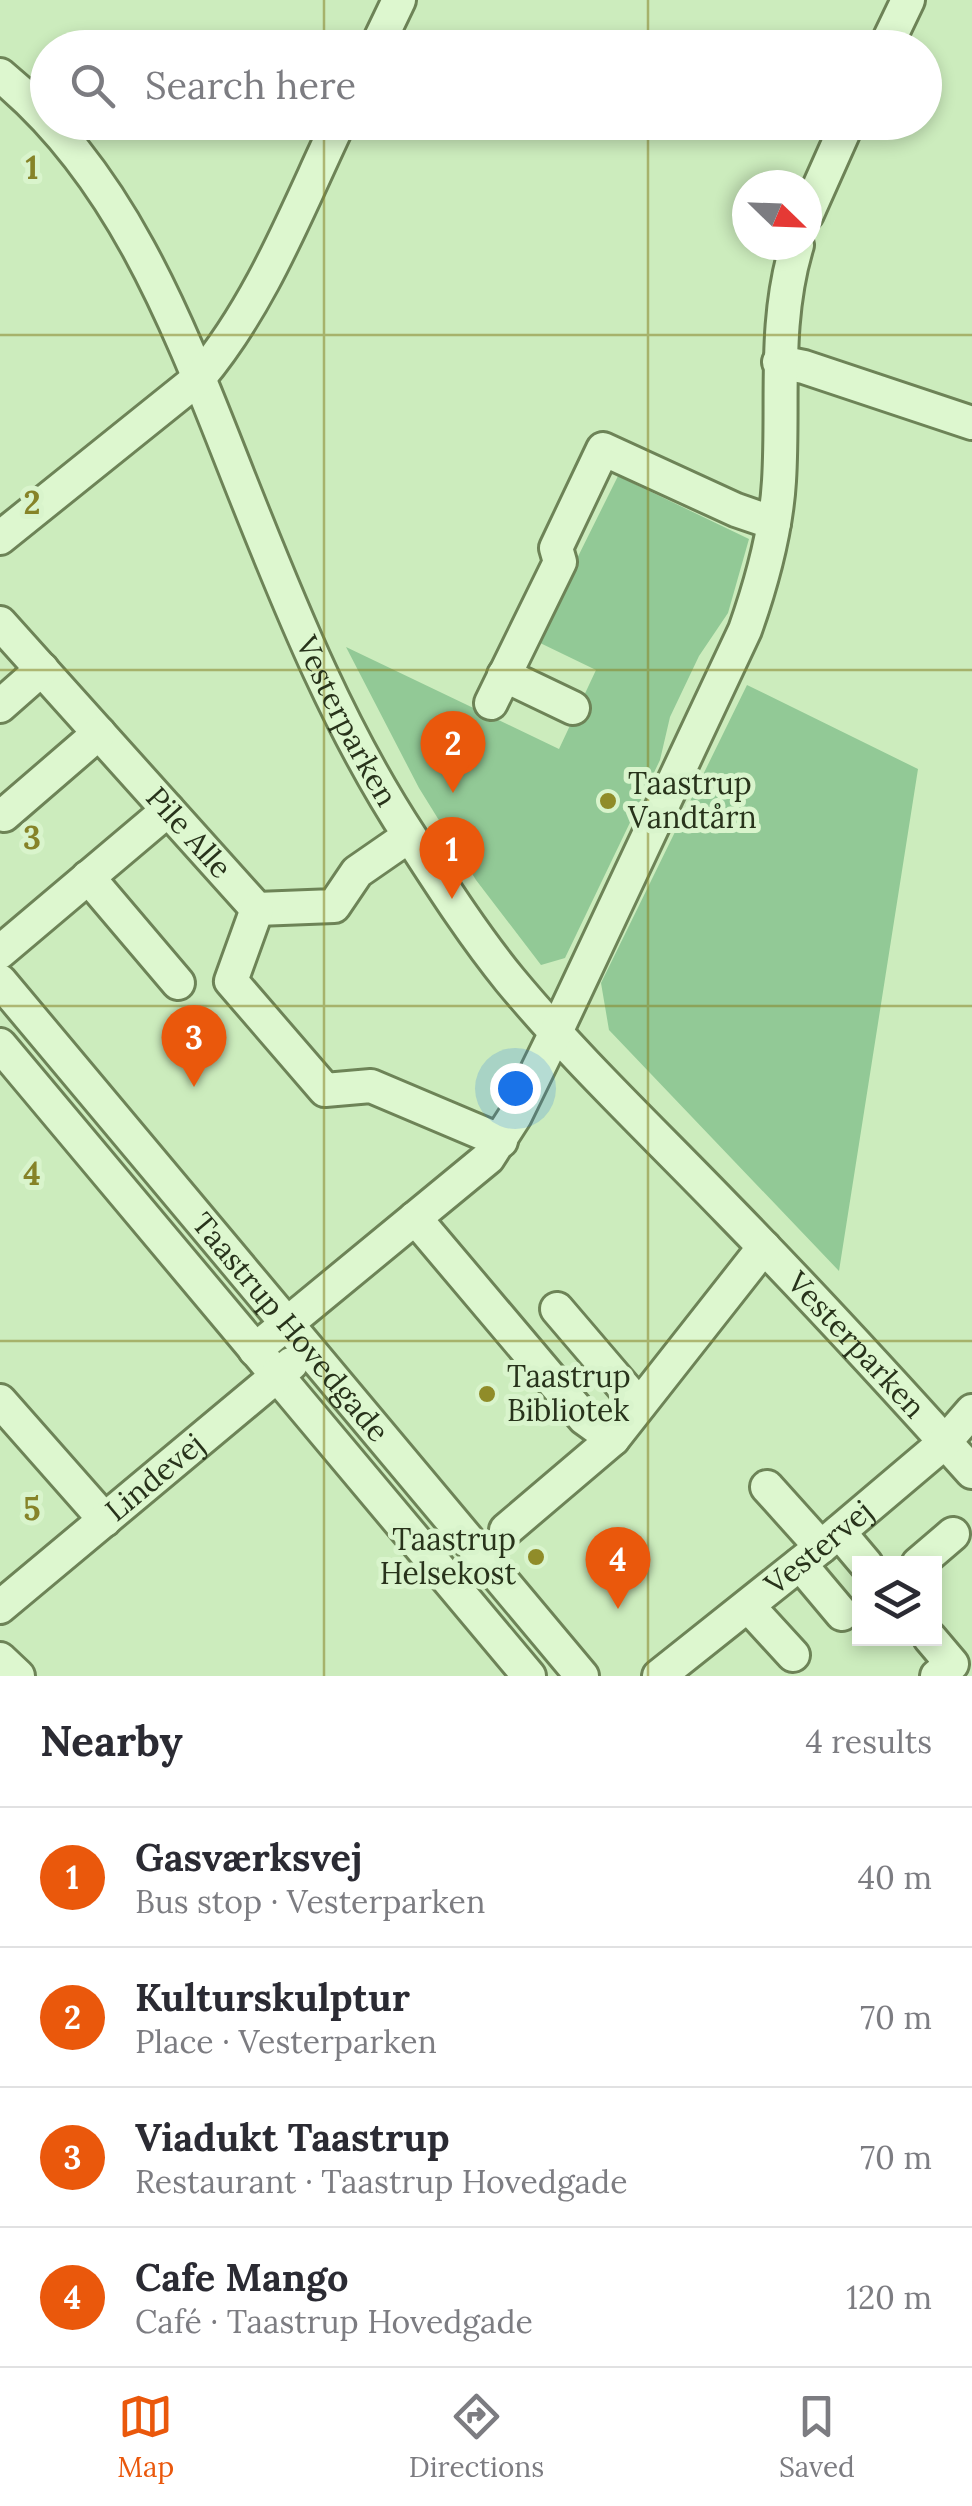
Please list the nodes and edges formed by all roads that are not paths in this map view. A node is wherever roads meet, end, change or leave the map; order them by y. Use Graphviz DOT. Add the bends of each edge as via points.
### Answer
graph roads {
  1 [pos="398,0"];
  2 [pos="908,0"];
  3 [pos="384,30"];
  4 [pos="893,30"];
  5 [pos="0,76"];
  6 [pos="30,106"];
  7 [pos="64,140"];
  8 [pos="330,140"];
  9 [pos="839,140"];
  10 [pos="822,175"];
  11 [pos="793,260"];
  12 [pos="779,362"];
  13 [pos="199,378"];
  14 [pos="972,423"];
  15 [pos="774,523"];
  16 [pos="0,538"];
  17 [pos="0,623"];
  18 [pos="42,670"];
  19 [pos="0,706"];
  20 [pos="574,708"];
  21 [pos="99,733"];
  22 [pos="168,810"];
  23 [pos="4,815"];
  24 [pos="409,836"];
  25 [pos="88,877"];
  26 [pos="257,909"];
  27 [pos="0,952"];
  28 [pos="0,981"];
  29 [pos="178,983"];
  30 [pos="556,1032"];
  31 [pos="0,1046"];
  32 [pos="501,1141"];
  33 [pos="415,1218"];
  34 [pos="764,1247"];
  35 [pos="557,1309"];
  36 [pos="288,1324"];
  37 [pos="310,1349"];
  38 [pos="255,1350"];
  39 [pos="277,1376"];
  40 [pos="0,1401"];
  41 [pos="639,1405"];
  42 [pos="972,1411"];
  43 [pos="612,1438"];
  44 [pos="945,1442"];
  45 [pos="972,1472"];
  46 [pos="767,1486"];
  47 [pos="104,1520"];
  48 [pos="506,1530"];
  49 [pos="953,1534"];
  50 [pos="820,1548"];
  51 [pos="927,1556"];
  52 [pos="852,1559"];
  53 [pos="750,1606"];
  54 [pos="0,1608"];
  55 [pos="842,1614"];
  56 [pos="792,1655"];
  57 [pos="0,1659"];
  58 [pos="18,1676"];
  59 [pos="529,1676"];
  60 [pos="582,1676"];
  61 [pos="659,1676"];
  1 -- 3 [label="street"];
  2 -- 4 [label="street"];
  5 -- 6 [label="street, Vesterparken"];
  7 -- 13 [label="street, Vesterparken" via="154,273"];
  8 -- 13 [label="street" via="254,298"];
  9 -- 10 [label="street"];
  11 -- 12 [label="street"];
  12 -- 14 [label="street"];
  12 -- 15 [label="street"];
  13 -- 16 [label="street"];
  13 -- 24 [label="street, Vesterparken" via="320,676"];
  15 -- 20 [label="street" via="603,449 556,548 560,562 497,689"];
  15 -- 30 [label="street" via="746,630"];
  17 -- 18 [label="street, Pile Alle"];
  18 -- 19 [label="street"];
  18 -- 21 [label="street, Pile Alle"];
  21 -- 22 [label="street, Pile Alle"];
  21 -- 23 [label="street"];
  22 -- 25 [label="street"];
  22 -- 26 [label="street, Pile Alle"];
  24 -- 26 [label="street" via="357,872 334,906"];
  24 -- 30 [label="street, Vesterparken" via="508,978"];
  25 -- 27 [label="street"];
  25 -- 29 [label="street"];
  26 -- 32 [label="street" via="231,981 325,1090 371,1086"];
  28 -- 36 [label="street, Taastrup Hovedgade"];
  30 -- 32 [label="street"];
  30 -- 34 [label="street, Vesterparken"];
  31 -- 38 [label="street, Taastrup Hovedgade"];
  32 -- 33 [label="street"];
  33 -- 36 [label="street"];
  33 -- 43 [label="street" via="584,1418"];
  34 -- 41 [label="street"];
  34 -- 44 [label="street, Vesterparken"];
  35 -- 41 [label="street"];
  36 -- 37 [label="street, Taastrup Hovedgade"];
  36 -- 38 [label="street"];
  37 -- 39 [label="street, Lindevej"];
  37 -- 60 [label="street, Taastrup Hovedgade"];
  38 -- 39 [label="street, Taastrup Hovedgade"];
  39 -- 47 [label="street, Lindevej"];
  39 -- 59 [label="street, Taastrup Hovedgade"];
  40 -- 47 [label="street"];
  41 -- 43 [label="street"];
  42 -- 44 [label="street, Vestervej"];
  43 -- 48 [label="street"];
  44 -- 45 [label="street, Vesterparken"];
  44 -- 50 [label="street, Vestervej"];
  46 -- 50 [label="street"];
  47 -- 54 [label="street, Lindevej"];
  49 -- 51 [label="street"];
  50 -- 52 [label="street"];
  50 -- 53 [label="street, Vestervej"];
  50 -- 55 [label="street"];
  53 -- 56 [label="street"];
  53 -- 61 [label="street, Vestervej"];
  57 -- 58 [label="street"];
}
